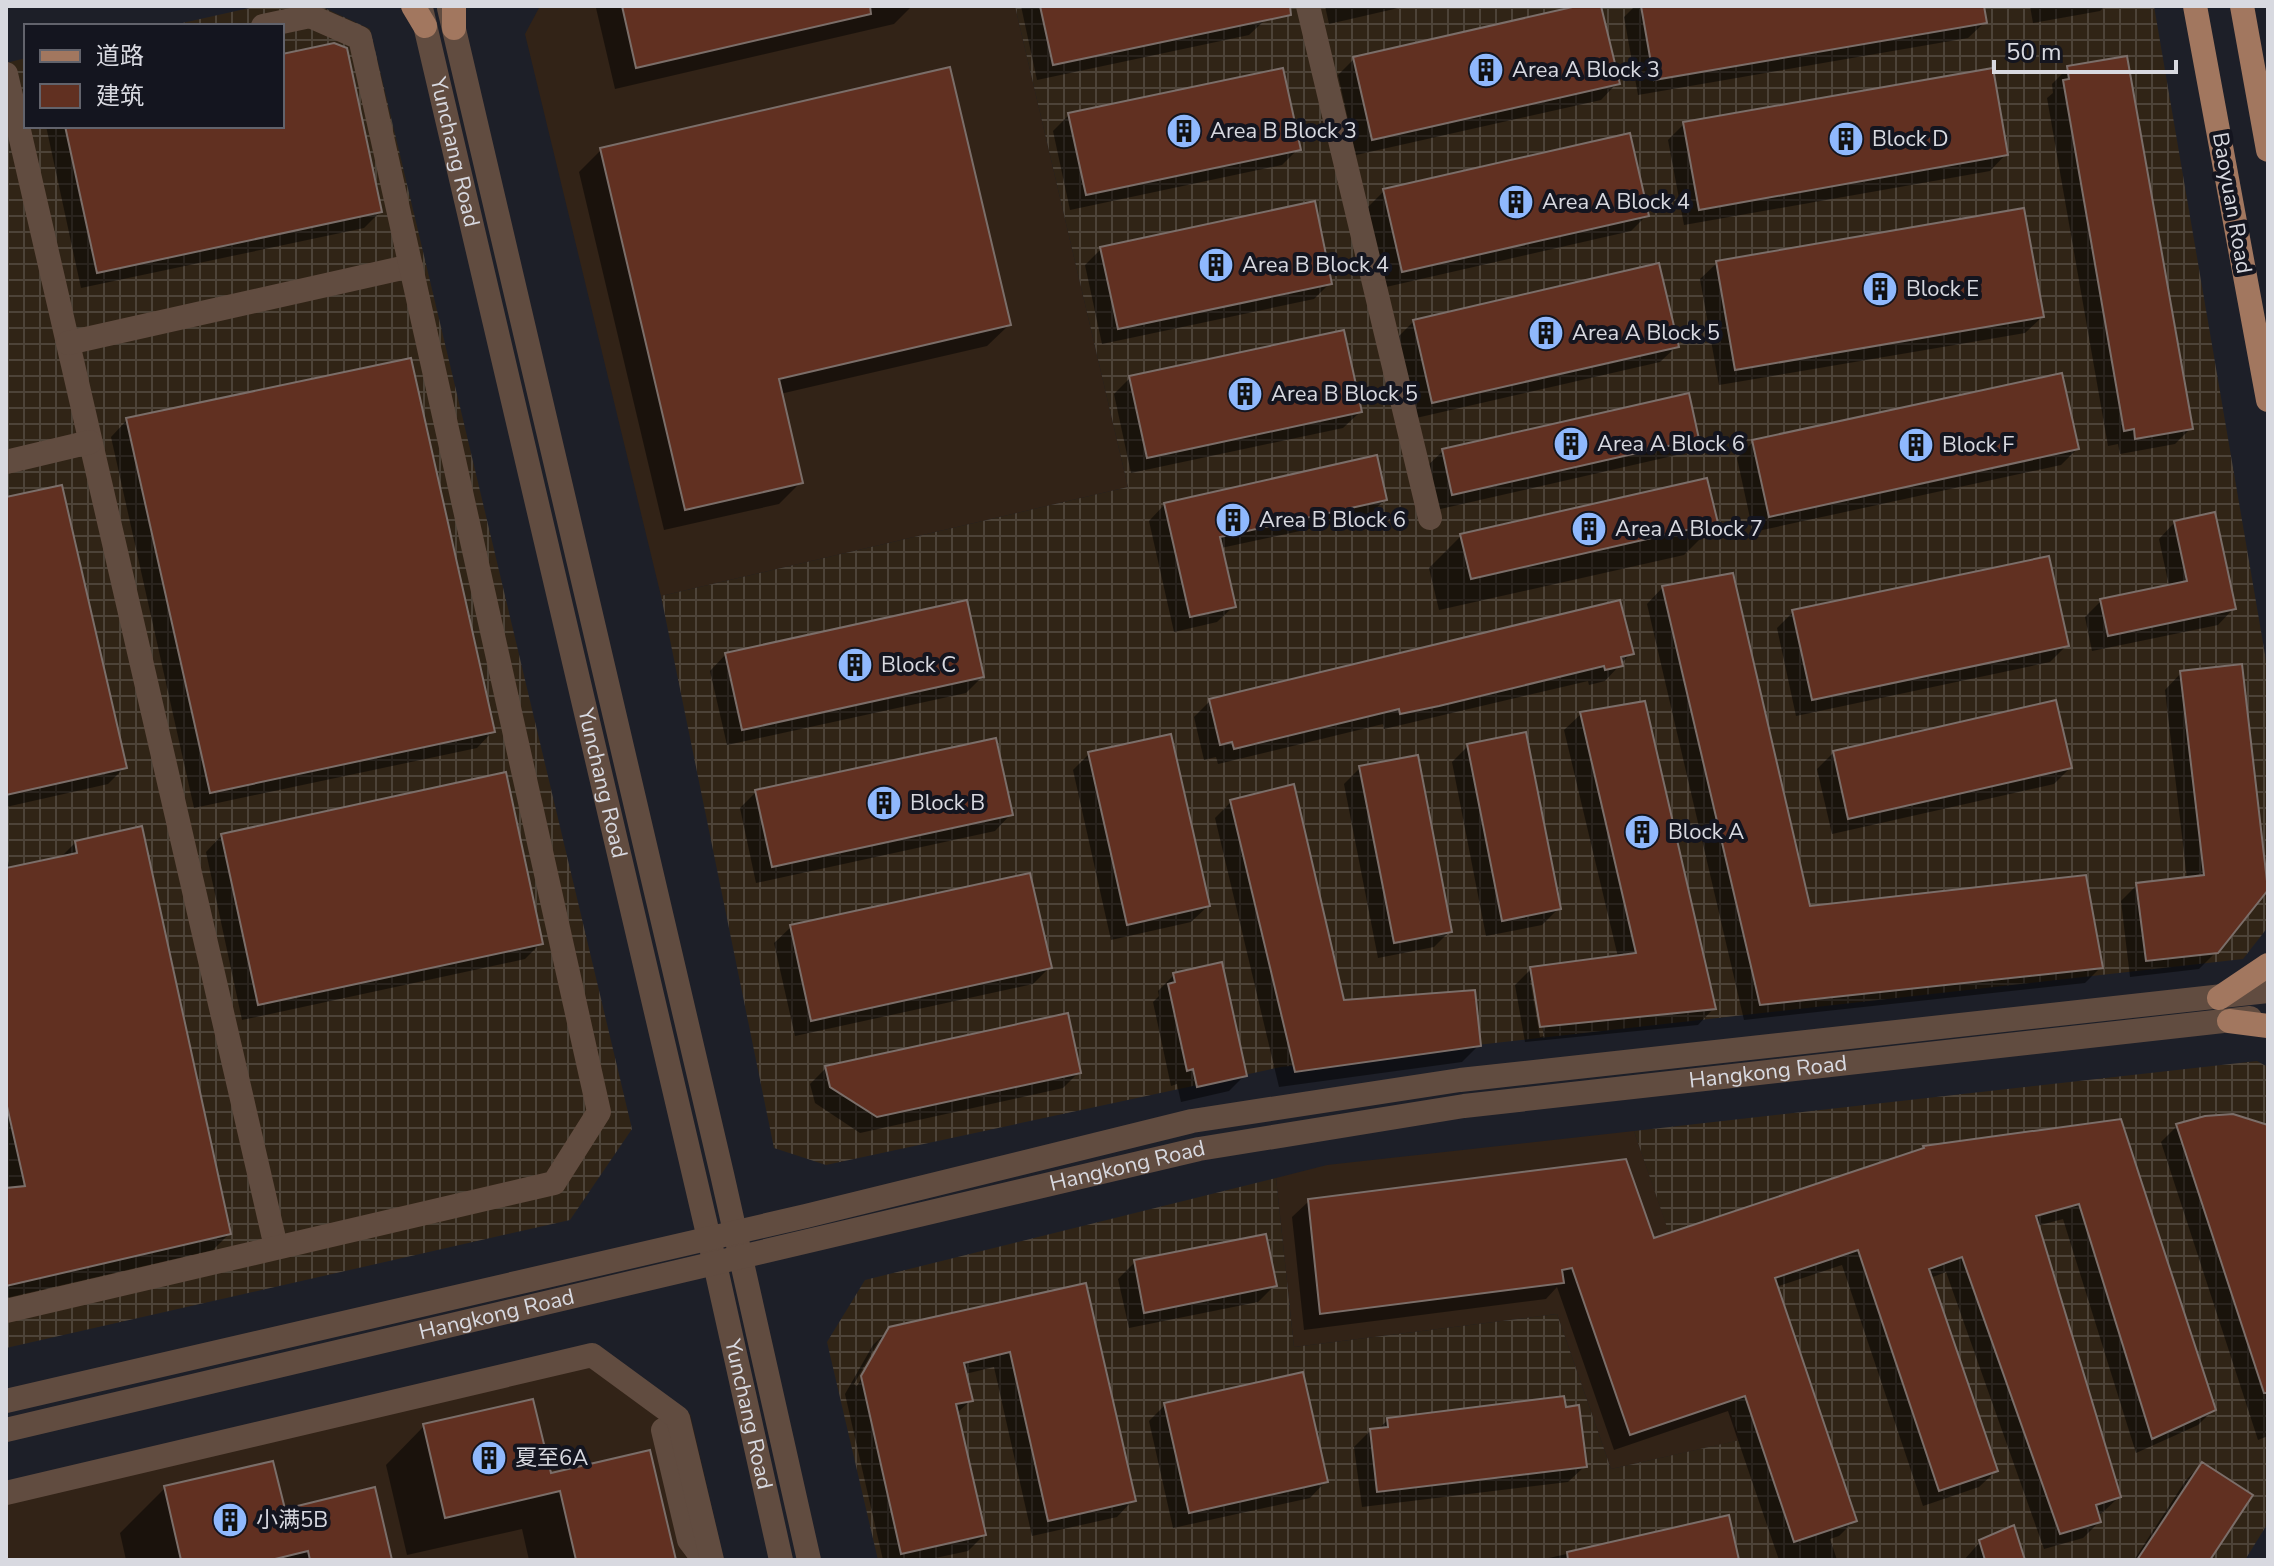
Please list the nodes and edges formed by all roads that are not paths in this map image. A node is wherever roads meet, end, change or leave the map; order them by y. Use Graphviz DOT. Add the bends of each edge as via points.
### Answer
graph roads {
  1 [pos="1308,6"];
  2 [pos="2195,6"];
  3 [pos="2242,6"];
  4 [pos="419,13"];
  5 [pos="452,13"];
  6 [pos="272,24"];
  7 [pos="13,77"];
  8 [pos="2268,150"];
  9 [pos="411,266"];
  10 [pos="68,343"];
  11 [pos="2268,400"];
  12 [pos="90,442"];
  13 [pos="6,462"];
  14 [pos="1430,518"];
  15 [pos="2268,965"];
  16 [pos="2268,991"];
  17 [pos="2219,998"];
  18 [pos="2268,1016"];
  19 [pos="2229,1021"];
  20 [pos="2268,1026"];
  21 [pos="735,1232"];
  22 [pos="709,1238"];
  23 [pos="276,1247"];
  24 [pos="741,1258"];
  25 [pos="715,1264"];
  26 [pos="6,1311"];
  27 [pos="6,1401"];
  28 [pos="6,1430"];
  29 [pos="663,1430"];
  30 [pos="6,1493"];
  31 [pos="704,1560"];
  32 [pos="712,1560"];
  33 [pos="781,1560"];
  34 [pos="809,1560"];
  1 -- 14 [label="street"];
  2 -- 11 [label="main road, Baoyuan Road"];
  3 -- 8 [label="main road, Baoyuan Road"];
  4 -- 22 [label="street, Yunchang Road"];
  5 -- 21 [label="street, Yunchang Road"];
  6 -- 9 [label="street" via="310,16 360,38"];
  7 -- 10 [label="street"];
  9 -- 10 [label="street"];
  9 -- 23 [label="street" via="599,1112 554,1183"];
  10 -- 12 [label="street"];
  12 -- 13 [label="street"];
  12 -- 23 [label="street"];
  15 -- 17 [label="main road"];
  16 -- 17 [label="street, Hangkong Road"];
  17 -- 21 [label="street, Hangkong Road" via="1460,1080 1192,1121"];
  18 -- 19 [label="street, Hangkong Road"];
  19 -- 20 [label="main road"];
  19 -- 24 [label="street, Hangkong Road" via="1338,1124 1199,1149"];
  21 -- 22 [label="street, Hangkong Road"];
  21 -- 24 [label="street, Yunchang Road"];
  22 -- 25 [label="street, Yunchang Road"];
  22 -- 27 [label="street, Hangkong Road"];
  23 -- 26 [label="street"];
  24 -- 25 [label="street, Hangkong Road"];
  24 -- 34 [label="street, Yunchang Road"];
  25 -- 28 [label="street, Hangkong Road"];
  25 -- 33 [label="street, Yunchang Road"];
  29 -- 31 [label="street" via="689,1540"];
  30 -- 32 [label="street" via="592,1355 678,1418"];
}
